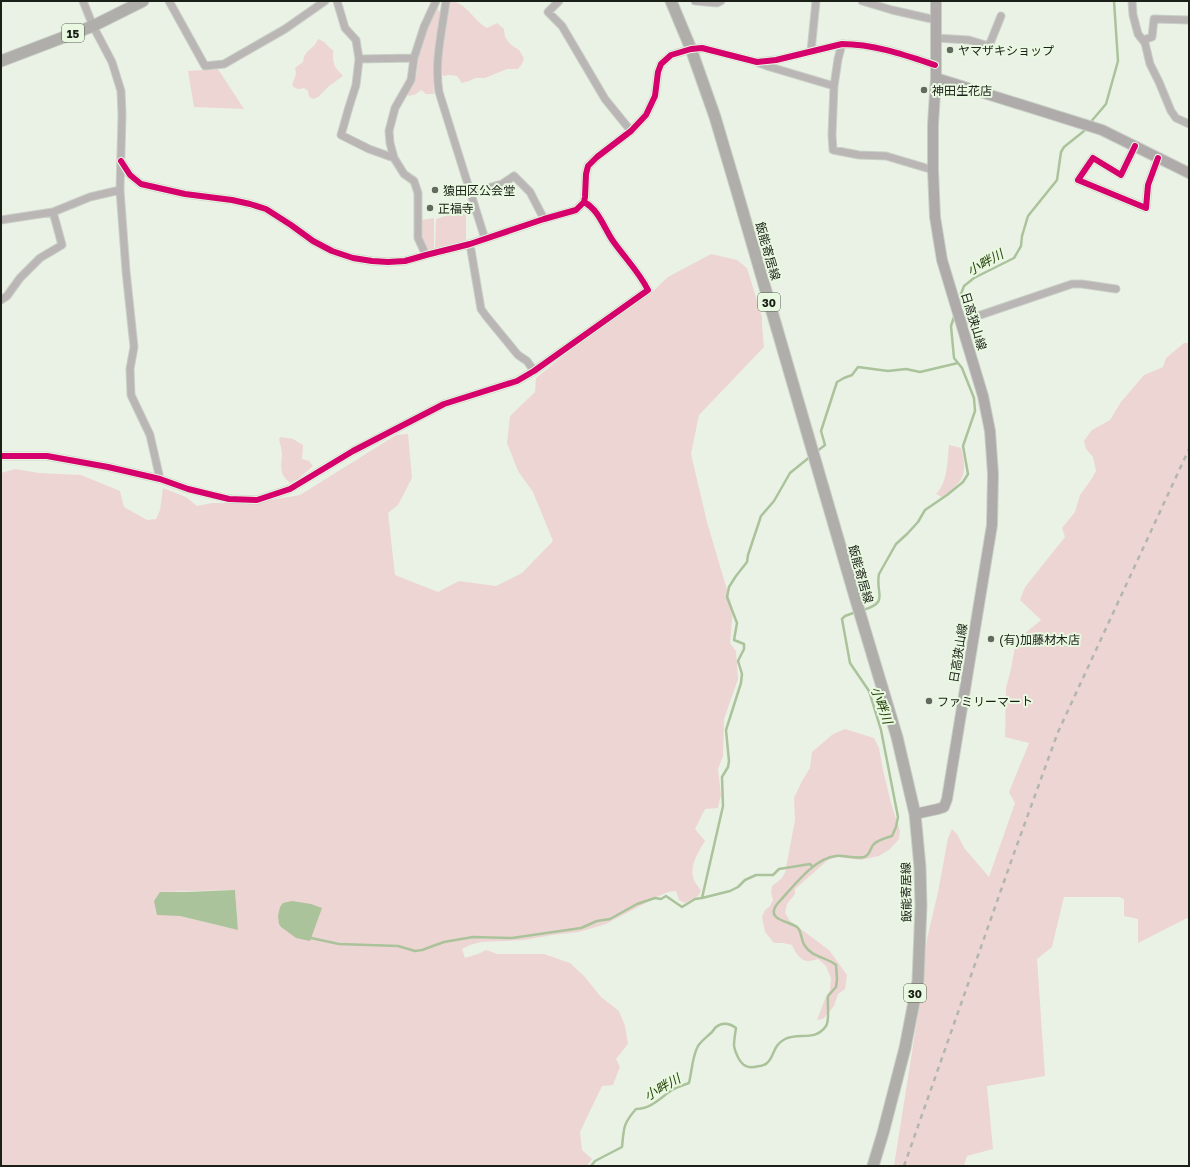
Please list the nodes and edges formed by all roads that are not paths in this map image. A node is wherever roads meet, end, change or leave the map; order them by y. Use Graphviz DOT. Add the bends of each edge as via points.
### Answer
graph roads {
  1 [pos="83,1"];
  2 [pos="143,1"];
  3 [pos="169,1"];
  4 [pos="325,1"];
  5 [pos="337,1"];
  6 [pos="436,1"];
  7 [pos="446,1"];
  8 [pos="559,1"];
  9 [pos="674,1"];
  10 [pos="695,1"];
  11 [pos="721,1"];
  12 [pos="816,1"];
  13 [pos="862,1"];
  14 [pos="936,1"];
  15 [pos="1132,1"];
  16 [pos="1001,16"];
  17 [pos="936,20"];
  18 [pos="1189,20"];
  19 [pos="93,26"];
  20 [pos="936,38"];
  21 [pos="1143,40"];
  22 [pos="842,44"];
  23 [pos="691,49"];
  24 [pos="811,51"];
  25 [pos="414,58"];
  26 [pos="359,59"];
  27 [pos="1,61"];
  28 [pos="757,62"];
  29 [pos="935,65"];
  30 [pos="936,78"];
  31 [pos="834,86"];
  32 [pos="1189,124"];
  33 [pos="631,131"];
  34 [pos="1135,146"];
  35 [pos="394,158"];
  36 [pos="1158,158"];
  37 [pos="121,161"];
  38 [pos="932,170"];
  39 [pos="1189,173"];
  40 [pos="120,190"];
  41 [pos="470,192"];
  42 [pos="584,202"];
  43 [pos="53,212"];
  44 [pos="544,219"];
  45 [pos="1,220"];
  46 [pos="485,239"];
  47 [pos="470,244"];
  48 [pos="426,255"];
  49 [pos="1116,289"];
  50 [pos="1,300"];
  51 [pos="959,319"];
  52 [pos="534,371"];
  53 [pos="1,456"];
  54 [pos="160,479"];
  55 [pos="914,814"];
  56 [pos="873,1166"];
  1 -- 19 [label="street"];
  2 -- 19 [label="main road, 15"];
  3 -- 4 [label="street" via="204,66 224,64"];
  5 -- 26 [label="street" via="345,28 356,40"];
  6 -- 25 [label="street"];
  7 -- 41 [label="street" via="437,82"];
  8 -- 33 [label="street" via="548,12 562,26 605,99"];
  9 -- 23 [label="main road, 飯能寄居線 / 30"];
  10 -- 11 [label="street"];
  12 -- 24 [label="street"];
  13 -- 17 [label="street"];
  14 -- 17 [label="main road, 日高狭山線"];
  15 -- 21 [label="street" via="1138,34"];
  16 -- 20 [label="street" via="989,46 969,40"];
  17 -- 20 [label="main road, 日高狭山線"];
  18 -- 21 [label="street" via="1154,19 1152,37"];
  19 -- 27 [label="main road, 15"];
  19 -- 37 [label="street" via="112,62 121,90"];
  20 -- 29 [label="main road, 日高狭山線"];
  21 -- 32 [label="street" via="1150,64 1171,111 1176,118"];
  22 -- 24 [label="street"];
  22 -- 29 [label="street" via="893,52"];
  22 -- 31 [label="street"];
  23 -- 28 [label="street" via="702,48"];
  23 -- 33 [label="street" via="671,55 661,64 655,96 646,115"];
  23 -- 55 [label="main road, 飯能寄居線 / 30" via="715,117 897,737"];
  24 -- 28 [label="street"];
  25 -- 26 [label="street"];
  25 -- 35 [label="street" via="411,80 395,108 389,131"];
  26 -- 35 [label="street" via="356,85 341,135"];
  28 -- 31 [label="street"];
  29 -- 30 [label="main road, 日高狭山線"];
  30 -- 34 [label="main road" via="1102,130"];
  30 -- 38 [label="main road, 日高狭山線"];
  31 -- 38 [label="street" via="834,150 859,155 886,156"];
  33 -- 42 [label="street" via="588,166"];
  34 -- 36 [label="main road"];
  34 -- 36 [label="street" via="1121,175 1093,158 1078,180 1146,208 1148,185"];
  35 -- 48 [label="street" via="404,174 414,181 418,193 418,238"];
  36 -- 39 [label="main road"];
  37 -- 40 [label="street"];
  37 -- 48 [label="street" via="130,176 141,184 185,194 242,202 266,209 313,241 353,258 388,262 405,261"];
  38 -- 51 [label="main road, 日高狭山線" via="935,217 942,260"];
  40 -- 43 [label="street" via="90,197"];
  40 -- 54 [label="street" via="134,346 130,369 130,395 150,435"];
  41 -- 44 [label="street" via="502,184 514,176 530,192"];
  41 -- 46 [label="street"];
  42 -- 44 [label="street" via="576,210"];
  42 -- 52 [label="street" via="596,212 648,290"];
  43 -- 45 [label="street"];
  43 -- 50 [label="street" via="62,245 40,258 20,278 8,296"];
  44 -- 46 [label="street"];
  46 -- 47 [label="street"];
  47 -- 48 [label="street"];
  47 -- 52 [label="street" via="481,309"];
  49 -- 51 [label="street" via="1072,284"];
  51 -- 55 [label="main road, 日高狭山線" via="983,396 990,431 993,474 992,526 947,799 944,807 938,810"];
  52 -- 54 [label="street" via="517,381 444,404 353,451 290,489 257,500 229,499"];
  53 -- 54 [label="street" via="47,456"];
  55 -- 56 [label="main road, 飯能寄居線 / 30" via="921,906 918,981 905,1048"];
}
